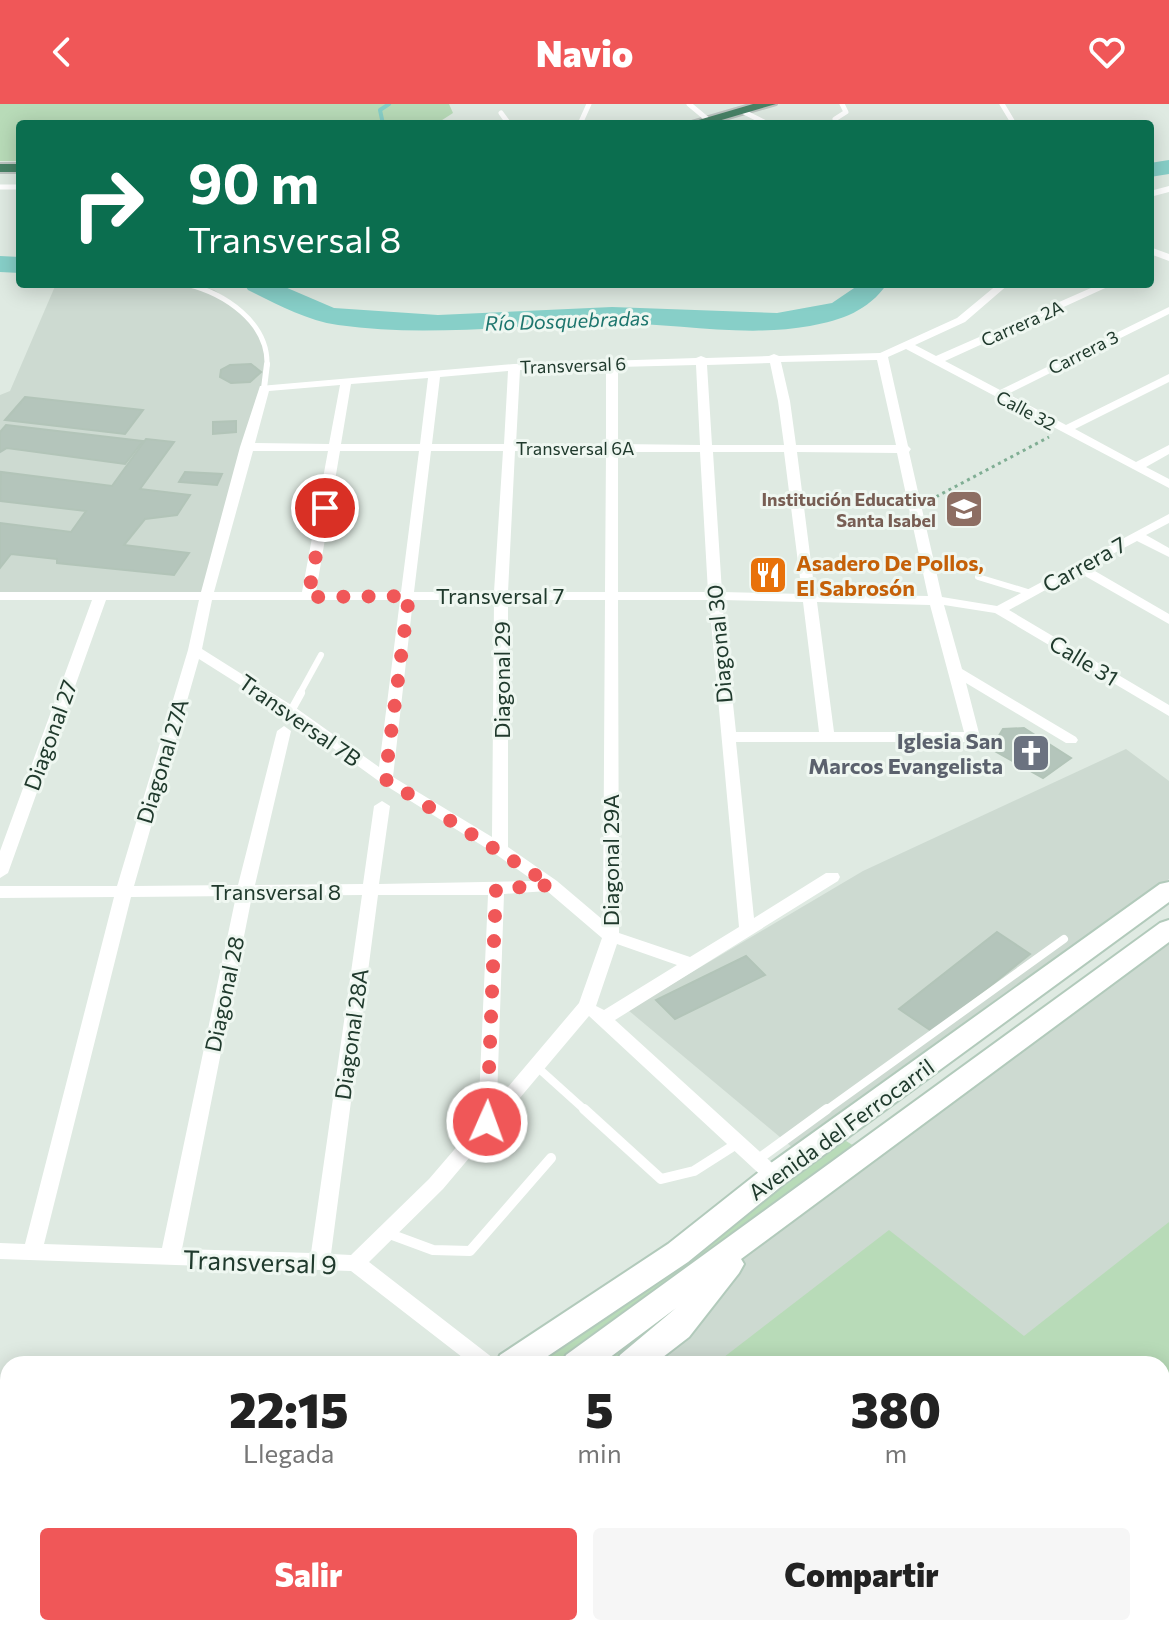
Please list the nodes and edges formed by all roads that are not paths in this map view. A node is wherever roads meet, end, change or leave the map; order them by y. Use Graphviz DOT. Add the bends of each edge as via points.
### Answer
graph roads {
  1 [pos="689,104"];
  2 [pos="769,104"];
  3 [pos="842,104"];
  4 [pos="742,111"];
  5 [pos="501,113"];
  6 [pos="835,119"];
  7 [pos="506,120"];
  8 [pos="709,120"];
  9 [pos="717,120"];
  10 [pos="760,120"];
  11 [pos="205,288"];
  12 [pos="999,288"];
  13 [pos="1100,288"];
  14 [pos="1169,310"];
  15 [pos="908,346"];
  16 [pos="882,356"];
  17 [pos="774,357"];
  18 [pos="701,359"];
  19 [pos="935,361"];
  20 [pos="612,364"];
  21 [pos="514,367"];
  22 [pos="434,375"];
  23 [pos="1169,377"];
  24 [pos="346,382"];
  25 [pos="264,388"];
  26 [pos="998,395"];
  27 [pos="1064,430"];
  28 [pos="246,447"];
  29 [pos="336,448"];
  30 [pos="610,448"];
  31 [pos="704,448"];
  32 [pos="789,448"];
  33 [pos="426,449"];
  34 [pos="510,449"];
  35 [pos="905,449"];
  36 [pos="1169,449"];
  37 [pos="1136,467"];
  38 [pos="1169,484"];
  39 [pos="1169,518"];
  40 [pos="1136,535"];
  41 [pos="1169,553"];
  42 [pos="1080,568"];
  43 [pos="978,577"];
  44 [pos="1031,593"];
  45 [pos="501,595"];
  46 [pos="409,596"];
  47 [pos="611,596"];
  48 [pos="715,596"];
  49 [pos="100,597"];
  50 [pos="308,597"];
  51 [pos="811,597"];
  52 [pos="206,598"];
  53 [pos="2,600"];
  54 [pos="936,600"];
  55 [pos="999,610"];
  56 [pos="1169,620"];
  57 [pos="195,650"];
  58 [pos="321,655"];
  59 [pos="955,671"];
  60 [pos="291,711"];
  61 [pos="1169,711"];
  62 [pos="284,731"];
  63 [pos="728,737"];
  64 [pos="827,737"];
  65 [pos="1071,740"];
  66 [pos="385,779"];
  67 [pos="382,806"];
  68 [pos="500,849"];
  69 [pos="0,873"];
  70 [pos="832,877"];
  71 [pos="551,885"];
  72 [pos="496,889"];
  73 [pos="370,890"];
  74 [pos="1169,890"];
  75 [pos="124,891"];
  76 [pos="245,891"];
  77 [pos="0,892"];
  78 [pos="747,928"];
  79 [pos="1169,929"];
  80 [pos="611,936"];
  81 [pos="1064,939"];
  82 [pos="690,963"];
  83 [pos="587,1006"];
  84 [pos="603,1019"];
  85 [pos="536,1066"];
  86 [pos="487,1122"];
  87 [pos="738,1143"];
  88 [pos="551,1158"];
  89 [pos="766,1168"];
  90 [pos="386,1233"];
  91 [pos="748,1240"];
  92 [pos="0,1251"];
  93 [pos="33,1251"];
  94 [pos="170,1258"];
  95 [pos="320,1262"];
  96 [pos="355,1263"];
  97 [pos="476,1356"];
  98 [pos="523,1356"];
  99 [pos="588,1356"];
  100 [pos="641,1356"];
  1 -- 8 [label="lane"];
  2 -- 4 [label="highway"];
  3 -- 6 [label="lane" via="846,112"];
  4 -- 9 [label="highway"];
  4 -- 10 [label="lane"];
  5 -- 7 [label="lane"];
  11 -- 25 [label="lane, Diagonal 27A" via="236,305 253,325 267,353"];
  12 -- 15 [label="street" via="961,320"];
  13 -- 19 [label="street, Carrera 2A"];
  14 -- 26 [label="street, Carrera 3"];
  15 -- 16 [label="street"];
  15 -- 19 [label="street, Calle 32"];
  16 -- 17 [label="street, Transversal 6"];
  16 -- 35 [label="street"];
  17 -- 18 [label="street, Transversal 6"];
  17 -- 32 [label="street"];
  18 -- 20 [label="street, Transversal 6"];
  18 -- 31 [label="street, Diagonal 30"];
  19 -- 26 [label="street, Calle 32"];
  20 -- 21 [label="street, Transversal 6"];
  20 -- 30 [label="street, Diagonal 29A"];
  21 -- 22 [label="street, Transversal 6"];
  21 -- 34 [label="street, Diagonal 29"];
  22 -- 24 [label="street, Transversal 6"];
  22 -- 33 [label="street"];
  23 -- 27 [label="street"];
  24 -- 25 [label="street, Transversal 6"];
  24 -- 29 [label="street"];
  25 -- 28 [label="street, Diagonal 27A"];
  26 -- 27 [label="street, Calle 32"];
  27 -- 37 [label="street, Calle 32"];
  28 -- 29 [label="street, Transversal 6A"];
  28 -- 52 [label="street, Diagonal 27A"];
  29 -- 33 [label="street, Transversal 6A"];
  29 -- 50 [label="street"];
  30 -- 31 [label="street, Transversal 6A"];
  30 -- 34 [label="street, Transversal 6A"];
  30 -- 47 [label="street, Diagonal 29A"];
  31 -- 32 [label="street, Transversal 6A"];
  31 -- 48 [label="street, Diagonal 30"];
  32 -- 35 [label="street, Transversal 6A"];
  32 -- 51 [label="street"];
  33 -- 34 [label="street, Transversal 6A"];
  33 -- 46 [label="street"];
  34 -- 45 [label="street, Diagonal 29"];
  35 -- 54 [label="street"];
  36 -- 37 [label="street"];
  37 -- 38 [label="street, Calle 32"];
  39 -- 40 [label="street, Carrera 7"];
  40 -- 41 [label="street"];
  40 -- 42 [label="street, Carrera 7"];
  42 -- 44 [label="street, Carrera 7"];
  42 -- 56 [label="street"];
  43 -- 44 [label="lane"];
  44 -- 55 [label="street, Carrera 7"];
  45 -- 46 [label="street, Transversal 7"];
  45 -- 47 [label="street, Transversal 7"];
  45 -- 68 [label="street, Diagonal 29"];
  46 -- 50 [label="street, Transversal 7"];
  46 -- 66 [label="street"];
  47 -- 48 [label="street, Transversal 7"];
  47 -- 80 [label="street, Diagonal 29A"];
  48 -- 51 [label="street, Transversal 7"];
  48 -- 63 [label="street, Diagonal 30"];
  49 -- 52 [label="street, Transversal 7"];
  49 -- 53 [label="street, Transversal 7"];
  49 -- 69 [label="street, Diagonal 27"];
  50 -- 52 [label="street, Transversal 7"];
  51 -- 54 [label="street, Transversal 7"];
  51 -- 64 [label="street"];
  52 -- 57 [label="street, Diagonal 27A"];
  54 -- 55 [label="street, Transversal 7"];
  54 -- 59 [label="street"];
  55 -- 61 [label="street, Calle 31"];
  57 -- 60 [label="street, Transversal 7B"];
  57 -- 75 [label="street, Diagonal 27A"];
  58 -- 60 [label="lane"];
  59 -- 64 [label="street" via="973,737"];
  59 -- 65 [label="street"];
  60 -- 66 [label="street, Transversal 7B"];
  62 -- 76 [label="street, Diagonal 28"];
  63 -- 64 [label="street"];
  63 -- 78 [label="street, Diagonal 30"];
  66 -- 68 [label="street, Transversal 7B"];
  67 -- 73 [label="street, Diagonal 28A"];
  68 -- 71 [label="street, Transversal 7B"];
  70 -- 78 [label="street"];
  71 -- 72 [label="street, Transversal 8"];
  71 -- 80 [label="street, Transversal 7B"];
  72 -- 73 [label="street, Transversal 8"];
  72 -- 86 [label="street"];
  73 -- 76 [label="street, Transversal 8"];
  73 -- 95 [label="street, Diagonal 28A"];
  74 -- 89 [label="main road, Avenida del Ferrocarril"];
  75 -- 76 [label="street, Transversal 8"];
  75 -- 77 [label="street, Transversal 8"];
  75 -- 93 [label="street, Diagonal 27A"];
  76 -- 94 [label="street, Diagonal 28"];
  78 -- 82 [label="street"];
  79 -- 91 [label="main road, Avenida del Ferrocarril"];
  80 -- 82 [label="street, Transversal 7B"];
  80 -- 83 [label="street, Diagonal 29A"];
  81 -- 89 [label="lane"];
  82 -- 84 [label="street"];
  83 -- 84 [label="street"];
  83 -- 85 [label="street, Diagonal 29A"];
  84 -- 87 [label="street"];
  85 -- 86 [label="street, Diagonal 29A"];
  85 -- 87 [label="lane" via="661,1179 694,1171"];
  86 -- 90 [label="street, Diagonal 29A" via="436,1184"];
  87 -- 89 [label="street"];
  88 -- 90 [label="lane" via="470,1251 433,1250"];
  89 -- 98 [label="main road, Avenida del Ferrocarril" via="678,1253"];
  90 -- 96 [label="street, Diagonal 29A"];
  91 -- 99 [label="main road, Avenida del Ferrocarril"];
  91 -- 100 [label="main road" via="678,1328"];
  92 -- 93 [label="street, Transversal 9"];
  93 -- 94 [label="street, Transversal 9"];
  94 -- 95 [label="street, Transversal 9"];
  95 -- 96 [label="street, Transversal 9"];
  96 -- 97 [label="street, Transversal 9"];
}
